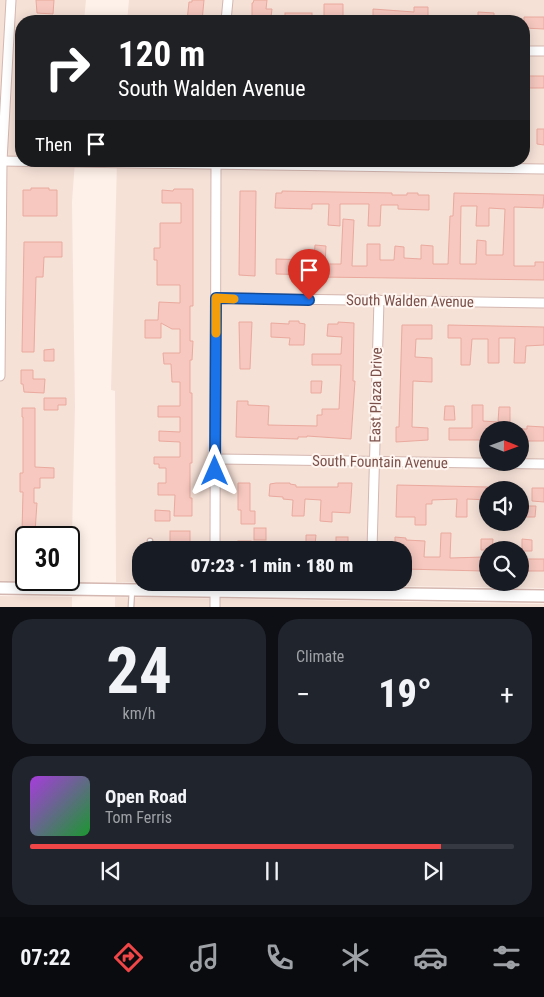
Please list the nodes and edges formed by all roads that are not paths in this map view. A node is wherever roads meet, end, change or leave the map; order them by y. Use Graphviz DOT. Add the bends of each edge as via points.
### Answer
graph roads {
  1 [pos="11,0"];
  2 [pos="228,0"];
  3 [pos="227,15"];
  4 [pos="5,29"];
  5 [pos="530,51"];
  6 [pos="544,52"];
  7 [pos="1,162"];
  8 [pos="15,162"];
  9 [pos="216,167"];
  10 [pos="413,167"];
  11 [pos="544,169"];
  12 [pos="216,298"];
  13 [pos="379,300"];
  14 [pos="544,303"];
  15 [pos="0,376"];
  16 [pos="216,459"];
  17 [pos="375,462"];
  18 [pos="544,464"];
  19 [pos="215,541"];
  20 [pos="372,541"];
  21 [pos="0,588"];
  22 [pos="132,589"];
  23 [pos="412,590"];
  24 [pos="132,591"];
  25 [pos="215,591"];
  26 [pos="544,596"];
  27 [pos="132,607"];
  28 [pos="215,607"];
  1 -- 4 [label="street"];
  2 -- 3 [label="street"];
  4 -- 7 [label="street"];
  5 -- 6 [label="street"];
  7 -- 8 [label="street"];
  7 -- 15 [label="street"];
  9 -- 12 [label="street"];
  10 -- 11 [label="street"];
  12 -- 13 [label="street, South Walden Avenue"];
  12 -- 16 [label="street"];
  13 -- 14 [label="street, South Walden Avenue"];
  13 -- 17 [label="street, East Plaza Drive"];
  16 -- 17 [label="street, South Fountain Avenue"];
  16 -- 19 [label="street"];
  17 -- 18 [label="street, South Fountain Avenue"];
  17 -- 20 [label="street, East Plaza Drive"];
  21 -- 22 [label="street"];
  23 -- 26 [label="street"];
  24 -- 27 [label="lane"];
  25 -- 28 [label="street"];
}
